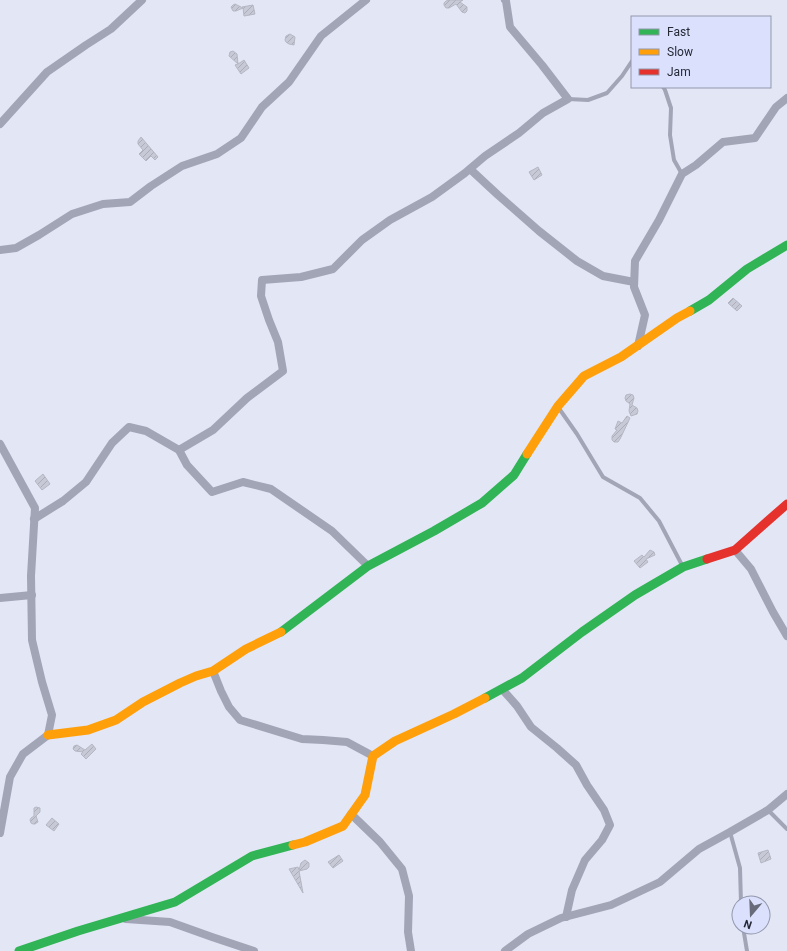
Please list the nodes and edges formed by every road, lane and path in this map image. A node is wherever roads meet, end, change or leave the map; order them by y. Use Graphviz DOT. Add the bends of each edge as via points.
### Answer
graph roads {
  1 [pos="142,0"];
  2 [pos="366,0"];
  3 [pos="505,0"];
  4 [pos="631,62"];
  5 [pos="664,88"];
  6 [pos="787,98"];
  7 [pos="568,99"];
  8 [pos="0,124"];
  9 [pos="470,169"];
  10 [pos="682,174"];
  11 [pos="787,245"];
  12 [pos="0,250"];
  13 [pos="634,282"];
  14 [pos="638,346"];
  15 [pos="558,406"];
  16 [pos="0,444"];
  17 [pos="179,450"];
  18 [pos="787,504"];
  19 [pos="34,519"];
  20 [pos="735,550"];
  21 [pos="368,566"];
  22 [pos="683,567"];
  23 [pos="32,595"];
  24 [pos="0,598"];
  25 [pos="787,636"];
  26 [pos="212,671"];
  27 [pos="502,689"];
  28 [pos="48,735"];
  29 [pos="373,756"];
  30 [pos="787,794"];
  31 [pos="768,810"];
  32 [pos="351,814"];
  33 [pos="787,829"];
  34 [pos="730,832"];
  35 [pos="0,833"];
  36 [pos="741,895"];
  37 [pos="566,917"];
  38 [pos="118,919"];
  39 [pos="745,935"];
  40 [pos="19,951"];
  41 [pos="254,951"];
  42 [pos="411,951"];
  43 [pos="505,951"];
  44 [pos="747,951"];
  1 -- 8 [label="street" via="111,29 47,72"];
  2 -- 12 [label="street" via="321,36 289,82 262,108 241,138 217,154 182,166 130,202 103,204 72,214 16,248"];
  3 -- 7 [label="street" via="510,27"];
  4 -- 7 [label="lane" via="607,93 588,100"];
  5 -- 10 [label="lane" via="670,108 670,135 674,160"];
  6 -- 10 [label="street" via="776,106 755,138 723,142 696,166"];
  7 -- 9 [label="street" via="543,113"];
  9 -- 13 [label="street" via="533,226 577,261 603,276"];
  9 -- 17 [label="street" via="432,197 390,220 362,240 333,269 301,277 262,280 261,296 278,342 284,371 247,398 213,430"];
  10 -- 13 [label="street" via="635,261"];
  11 -- 14 [label="street" via="747,269 709,300 677,318"];
  13 -- 14 [label="street" via="645,315"];
  14 -- 15 [label="street" via="621,358 584,376"];
  15 -- 21 [label="street" via="514,476 482,503"];
  15 -- 22 [label="lane" via="603,477 640,498 659,521"];
  16 -- 19 [label="street" via="35,508"];
  17 -- 19 [label="street" via="146,431 129,427 112,443 86,482 63,501"];
  17 -- 21 [label="street" via="187,465 212,492 243,482 271,489 332,531"];
  18 -- 20 [label="street"];
  19 -- 23 [label="street"];
  20 -- 22 [label="street"];
  20 -- 25 [label="street" via="750,569"];
  21 -- 26 [label="street" via="282,632"];
  22 -- 27 [label="street" via="635,595 522,678"];
  23 -- 24 [label="street"];
  23 -- 28 [label="street" via="32,640 52,715"];
  26 -- 28 [label="street" via="180,683 143,702 116,720 88,730"];
  26 -- 29 [label="street" via="230,707 240,720 302,739 348,742"];
  27 -- 29 [label="street" via="396,741"];
  27 -- 37 [label="street" via="531,727 576,765 604,810 610,825 586,860 572,890"];
  28 -- 35 [label="street" via="23,754 10,777"];
  29 -- 32 [label="street" via="365,795"];
  30 -- 31 [label="street"];
  31 -- 33 [label="lane"];
  31 -- 34 [label="street"];
  32 -- 38 [label="street" via="342,826 304,842 252,856 175,902"];
  32 -- 42 [label="street" via="380,842 402,869 409,896 408,932"];
  34 -- 36 [label="lane" via="740,868"];
  34 -- 37 [label="street" via="699,849 660,882 611,905"];
  37 -- 43 [label="street" via="528,934"];
  38 -- 40 [label="street"];
  38 -- 41 [label="street" via="170,922"];
  39 -- 44 [label="lane"];
}
